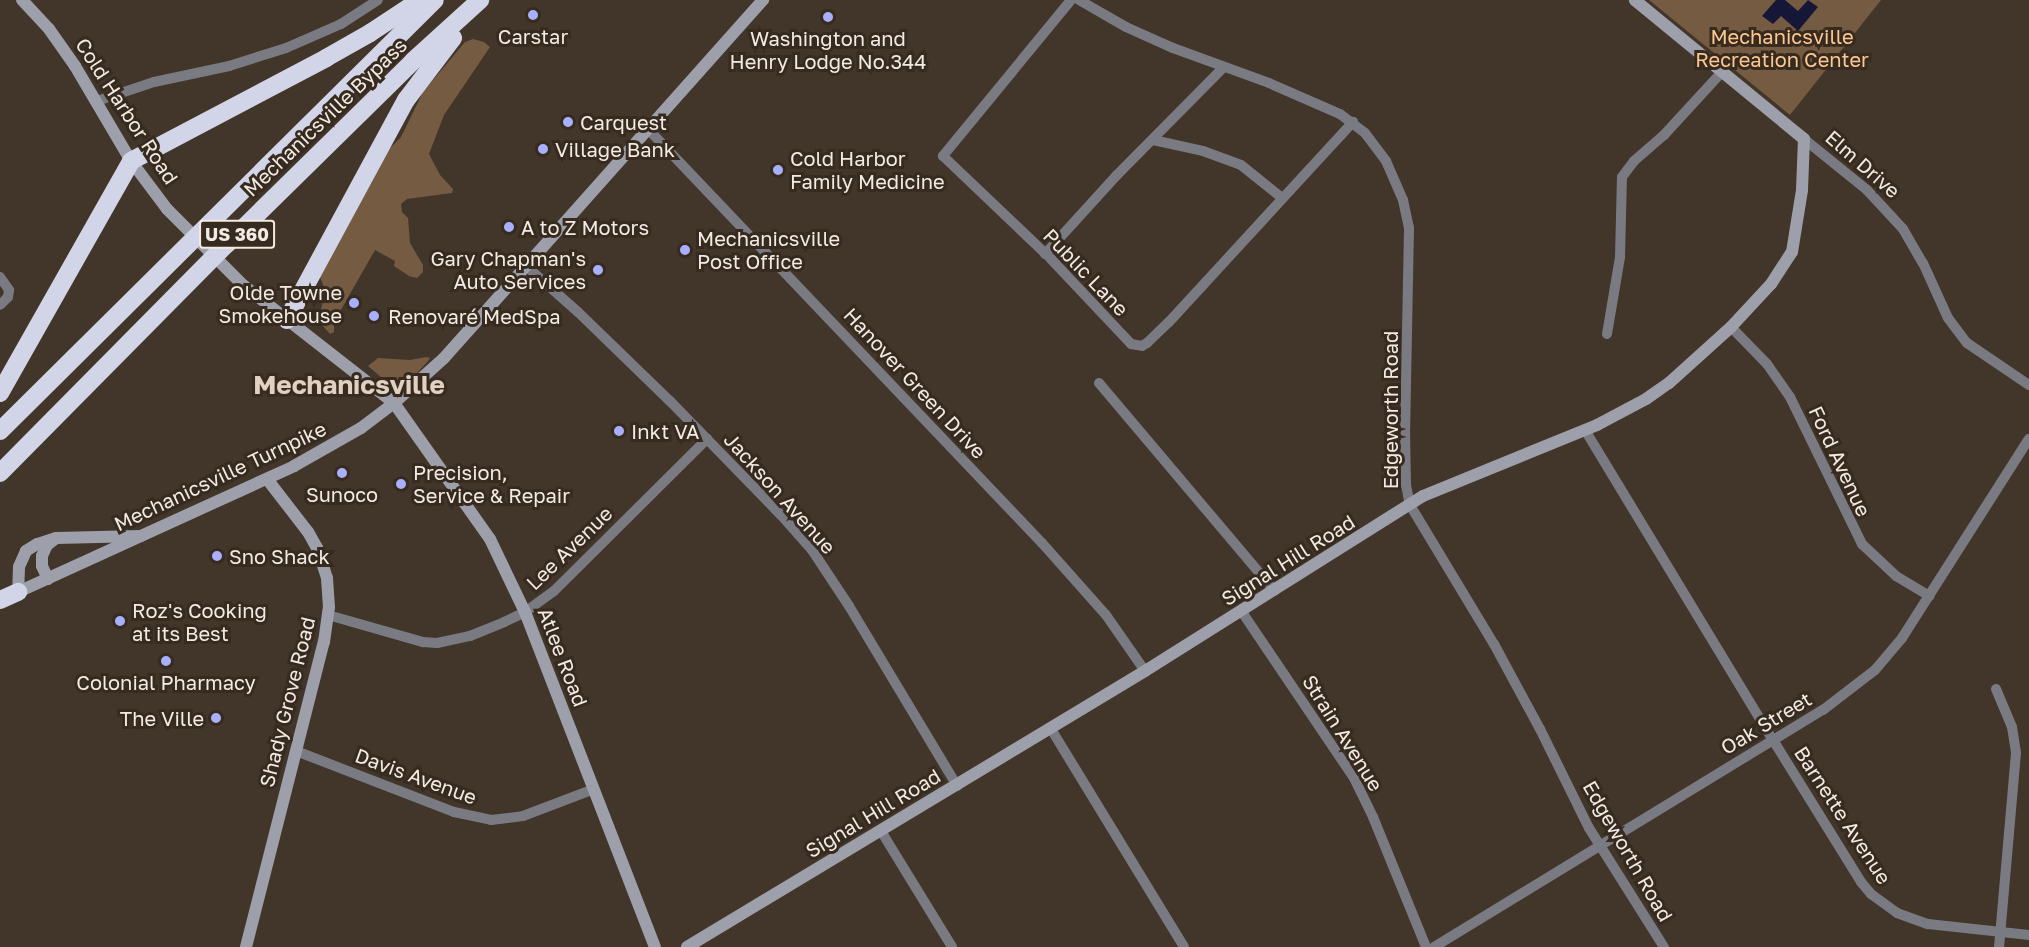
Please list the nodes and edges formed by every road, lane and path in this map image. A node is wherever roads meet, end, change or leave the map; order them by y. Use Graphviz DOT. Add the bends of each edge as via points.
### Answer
graph roads {
  1 [pos="22,0"];
  2 [pos="378,0"];
  3 [pos="420,0"];
  4 [pos="435,0"];
  5 [pos="480,0"];
  6 [pos="490,0"];
  7 [pos="763,0"];
  8 [pos="1071,0"];
  9 [pos="1079,0"];
  10 [pos="1635,0"];
  11 [pos="1224,67"];
  12 [pos="1722,72"];
  13 [pos="97,101"];
  14 [pos="1353,122"];
  15 [pos="648,129"];
  16 [pos="1804,139"];
  17 [pos="1153,140"];
  18 [pos="131,160"];
  19 [pos="1282,198"];
  20 [pos="1045,254"];
  21 [pos="526,266"];
  22 [pos="0,277"];
  23 [pos="0,305"];
  24 [pos="287,320"];
  25 [pos="1731,327"];
  26 [pos="1607,334"];
  27 [pos="1099,383"];
  28 [pos="2029,384"];
  29 [pos="0,393"];
  30 [pos="394,403"];
  31 [pos="0,430"];
  32 [pos="1585,430"];
  33 [pos="707,439"];
  34 [pos="2029,439"];
  35 [pos="0,472"];
  36 [pos="267,479"];
  37 [pos="1410,505"];
  38 [pos="141,536"];
  39 [pos="56,538"];
  40 [pos="48,579"];
  41 [pos="1275,591"];
  42 [pos="18,592"];
  43 [pos="1929,596"];
  44 [pos="0,600"];
  45 [pos="525,612"];
  46 [pos="1242,612"];
  47 [pos="328,615"];
  48 [pos="1145,671"];
  49 [pos="1996,689"];
  50 [pos="1051,729"];
  51 [pos="1773,740"];
  52 [pos="296,751"];
  53 [pos="957,786"];
  54 [pos="594,789"];
  55 [pos="881,831"];
  56 [pos="1601,845"];
  57 [pos="2000,932"];
  58 [pos="2029,935"];
  59 [pos="246,947"];
  60 [pos="655,947"];
  61 [pos="687,947"];
  62 [pos="952,947"];
  63 [pos="1184,947"];
  64 [pos="1426,947"];
  65 [pos="1434,947"];
  66 [pos="1664,947"];
  67 [pos="1999,947"];
  1 -- 13 [label="main road, Cold Harbor Road" via="49,29"];
  2 -- 13 [label="street" via="341,24 286,48"];
  3 -- 18 [label="highway" via="335,53"];
  4 -- 31 [label="highway, Mechanicsville Bypass / US 360"];
  5 -- 35 [label="highway, Mechanicsville Bypass / US 360" via="226,244"];
  6 -- 24 [label="highway" via="415,86"];
  7 -- 15 [label="main road, Mechanicsville Turnpike"];
  8 -- 20 [label="street, Public Lane" via="943,156"];
  9 -- 11 [label="street, Edgeworth Road" via="1125,27"];
  10 -- 12 [label="main road, Elm Drive"];
  11 -- 14 [label="street, Edgeworth Road" via="1317,102"];
  11 -- 17 [label="street"];
  12 -- 16 [label="main road, Elm Drive"];
  12 -- 26 [label="street" via="1622,177 1620,257"];
  13 -- 18 [label="main road, Cold Harbor Road"];
  14 -- 19 [label="street"];
  14 -- 37 [label="street, Edgeworth Road" via="1386,160 1403,200 1409,228 1405,429"];
  15 -- 21 [label="main road, Mechanicsville Turnpike"];
  15 -- 48 [label="street, Hanover Green Drive" via="1042,543 1106,615"];
  16 -- 25 [label="main road, Signal Hill Road" via="1802,190 1792,252 1771,284"];
  16 -- 28 [label="street, Elm Drive" via="1867,190 1903,229 1948,318 1967,343"];
  17 -- 19 [label="street" via="1203,151 1241,165"];
  17 -- 20 [label="street"];
  18 -- 24 [label="main road, Cold Harbor Road" via="167,209 243,285"];
  18 -- 29 [label="highway"];
  19 -- 20 [label="street, Public Lane" via="1148,343 1136,346"];
  21 -- 30 [label="main road, Mechanicsville Turnpike" via="444,358"];
  21 -- 33 [label="street, Jackson Avenue"];
  22 -- 23 [label="street" via="9,290"];
  24 -- 30 [label="main road, Cold Harbor Road"];
  25 -- 32 [label="main road, Signal Hill Road" via="1669,383"];
  25 -- 43 [label="street, Ford Avenue" via="1767,364 1790,397 1862,544 1896,576"];
  27 -- 41 [label="street"];
  30 -- 36 [label="main road, Mechanicsville Turnpike" via="328,448"];
  30 -- 45 [label="main road, Atlee Road" via="490,539"];
  32 -- 37 [label="main road, Signal Hill Road" via="1440,488"];
  32 -- 51 [label="street, Barnette Avenue"];
  33 -- 45 [label="street, Lee Avenue" via="554,591"];
  33 -- 53 [label="street, Jackson Avenue" via="782,515 830,575"];
  34 -- 43 [label="street, Oak Street"];
  36 -- 38 [label="main road, Mechanicsville Turnpike"];
  36 -- 47 [label="main road, Shady Grove Road" via="317,548 327,578"];
  37 -- 41 [label="main road, Signal Hill Road"];
  37 -- 56 [label="street, Edgeworth Road" via="1494,644"];
  38 -- 39 [label="main road"];
  38 -- 40 [label="main road, Mechanicsville Turnpike"];
  39 -- 40 [label="main road" via="42,556"];
  39 -- 42 [label="main road" via="26,551 18,571"];
  40 -- 42 [label="main road, Mechanicsville Turnpike"];
  41 -- 46 [label="main road, Signal Hill Road"];
  42 -- 44 [label="highway"];
  43 -- 51 [label="street, Oak Street" via="1875,670 1823,710"];
  45 -- 47 [label="street, Lee Avenue" via="470,636 437,643"];
  45 -- 54 [label="main road, Atlee Road"];
  46 -- 48 [label="main road, Signal Hill Road"];
  46 -- 64 [label="street, Strain Avenue" via="1354,778"];
  47 -- 52 [label="main road, Shady Grove Road"];
  48 -- 50 [label="main road, Signal Hill Road"];
  49 -- 57 [label="street" via="2012,727 2016,753"];
  50 -- 53 [label="main road, Signal Hill Road"];
  50 -- 63 [label="street"];
  51 -- 56 [label="street, Oak Street"];
  51 -- 57 [label="street, Barnette Avenue" via="1861,882 1884,904 1928,924"];
  52 -- 54 [label="street, Davis Avenue" via="454,812 491,820 523,816"];
  52 -- 59 [label="main road, Shady Grove Road"];
  53 -- 55 [label="main road, Signal Hill Road"];
  54 -- 60 [label="main road, Atlee Road"];
  55 -- 61 [label="main road, Signal Hill Road"];
  55 -- 62 [label="street"];
  56 -- 65 [label="street, Oak Street"];
  56 -- 66 [label="street, Edgeworth Road"];
  57 -- 58 [label="street, Barnette Avenue"];
  57 -- 67 [label="street"];
}
